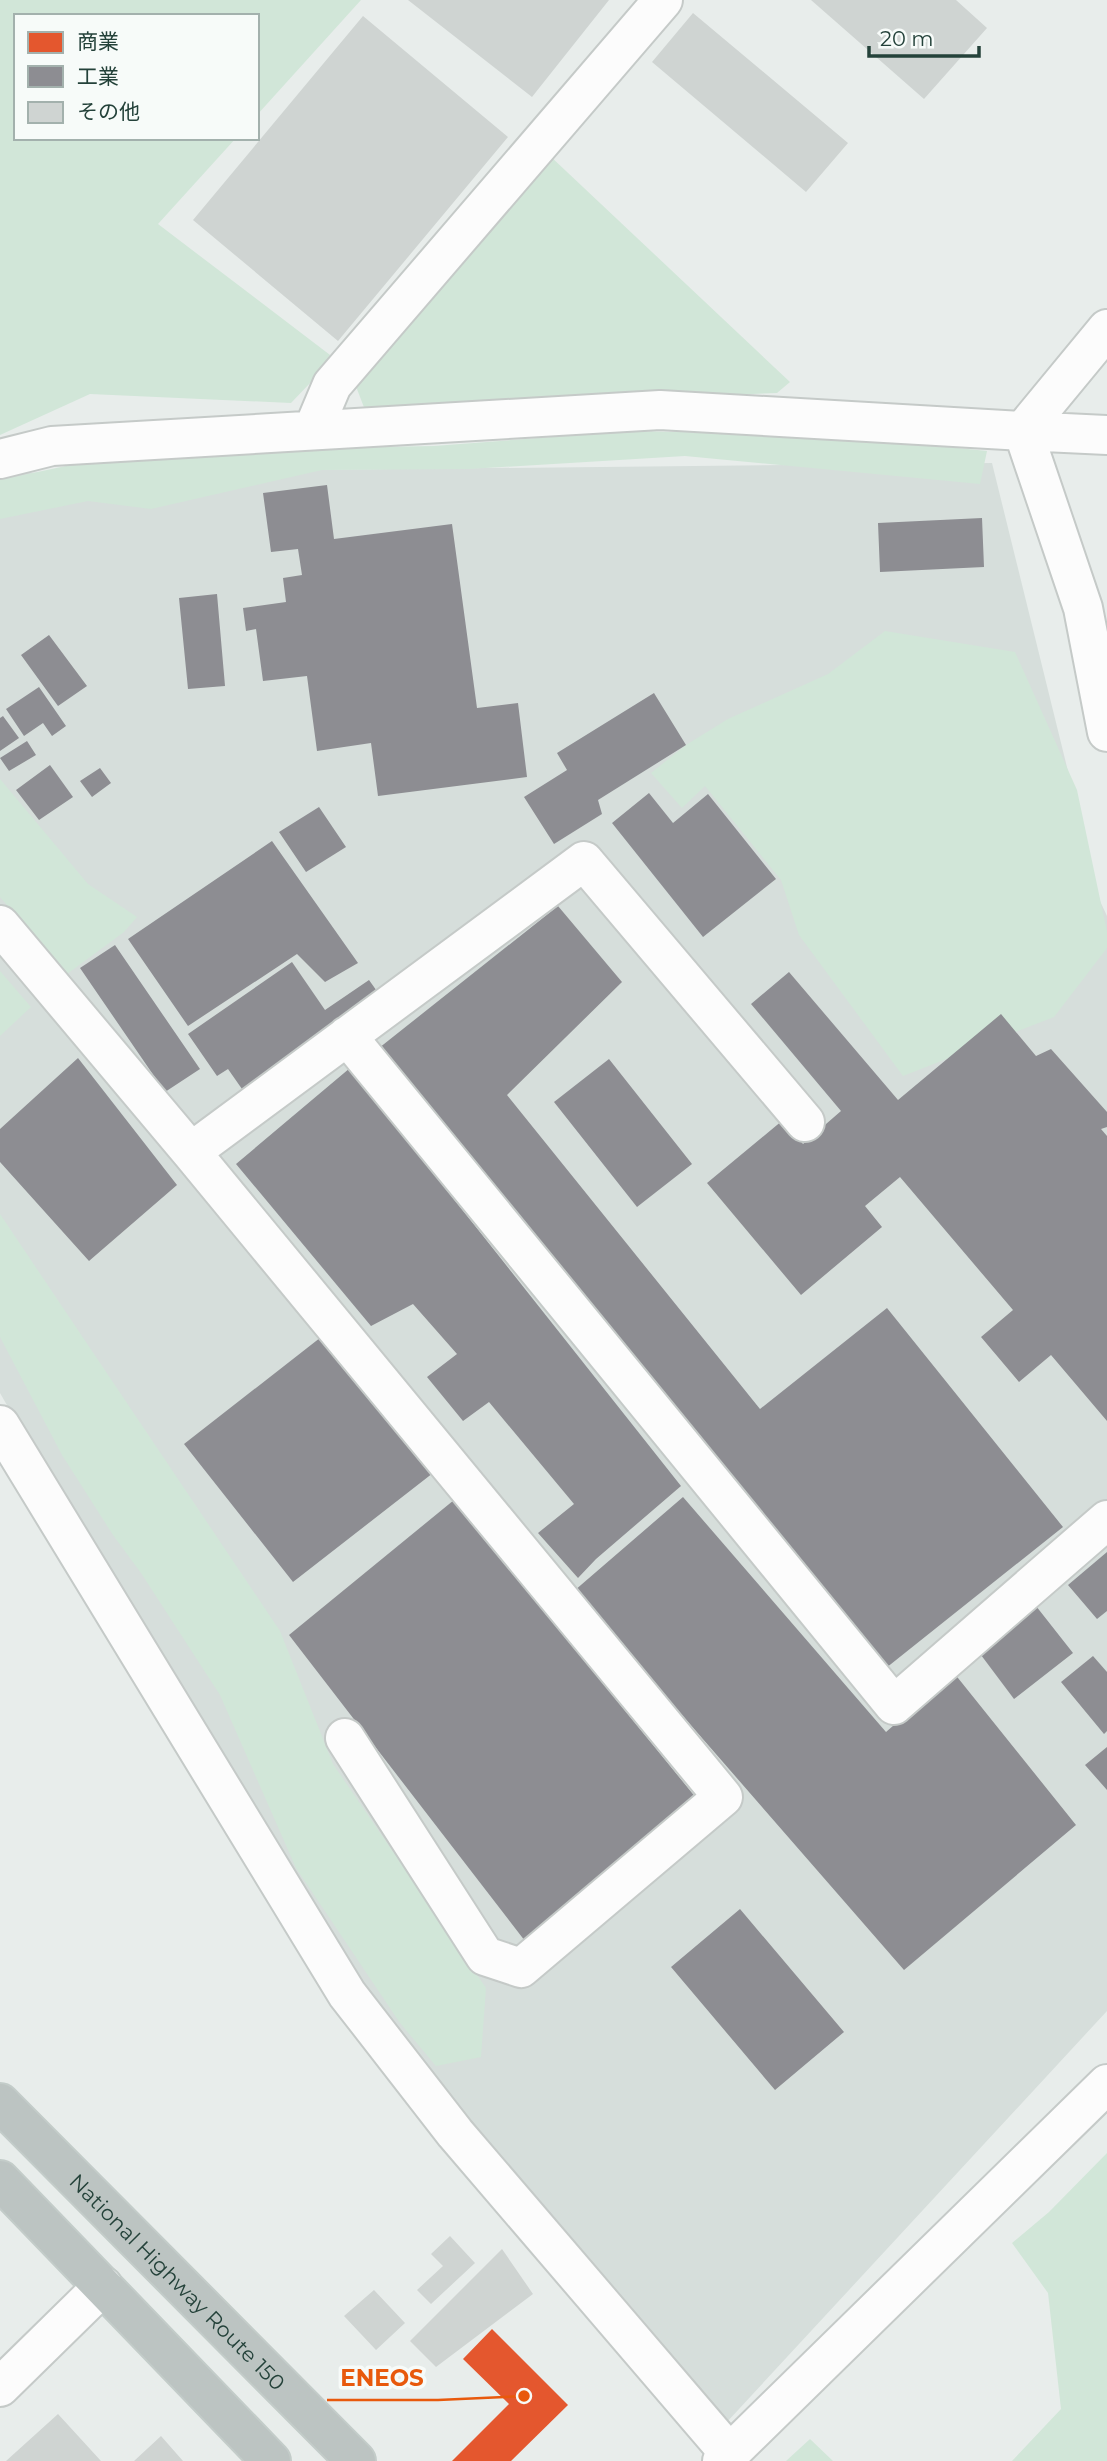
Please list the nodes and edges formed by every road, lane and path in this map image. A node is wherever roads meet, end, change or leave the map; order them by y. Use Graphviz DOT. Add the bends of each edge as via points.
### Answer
graph roads {
  1 [pos="663,0"];
  2 [pos="1107,329"];
  3 [pos="313,430"];
  4 [pos="1023,431"];
  5 [pos="1107,435"];
  6 [pos="0,459"];
  7 [pos="1095,610"];
  8 [pos="1107,732"];
  9 [pos="0,925"];
  10 [pos="347,1036"];
  11 [pos="805,1122"];
  12 [pos="191,1152"];
  13 [pos="0,1425"];
  14 [pos="1107,1520"];
  15 [pos="345,1738"];
  16 [pos="1107,2084"];
  17 [pos="0,2103"];
  18 [pos="0,2180"];
  19 [pos="103,2286"];
  20 [pos="0,2387"];
  21 [pos="726,2458"];
  22 [pos="271,2461"];
  23 [pos="356,2461"];
  1 -- 3 [label="street" via="332,385"];
  2 -- 4 [label="street"];
  3 -- 4 [label="street" via="660,410"];
  3 -- 6 [label="street" via="52,446"];
  4 -- 5 [label="street"];
  4 -- 7 [label="street"];
  7 -- 8 [label="street"];
  9 -- 12 [label="street"];
  10 -- 11 [label="street" via="584,861"];
  10 -- 12 [label="street"];
  10 -- 14 [label="street" via="894,1705"];
  12 -- 15 [label="street" via="723,1797 521,1968 485,1956"];
  13 -- 21 [label="street" via="347,1994 455,2133"];
  16 -- 21 [label="street"];
  17 -- 23 [label="highway, National Highway Route 150"];
  18 -- 19 [label="highway"];
  19 -- 20 [label="street"];
  19 -- 22 [label="highway"];
}
